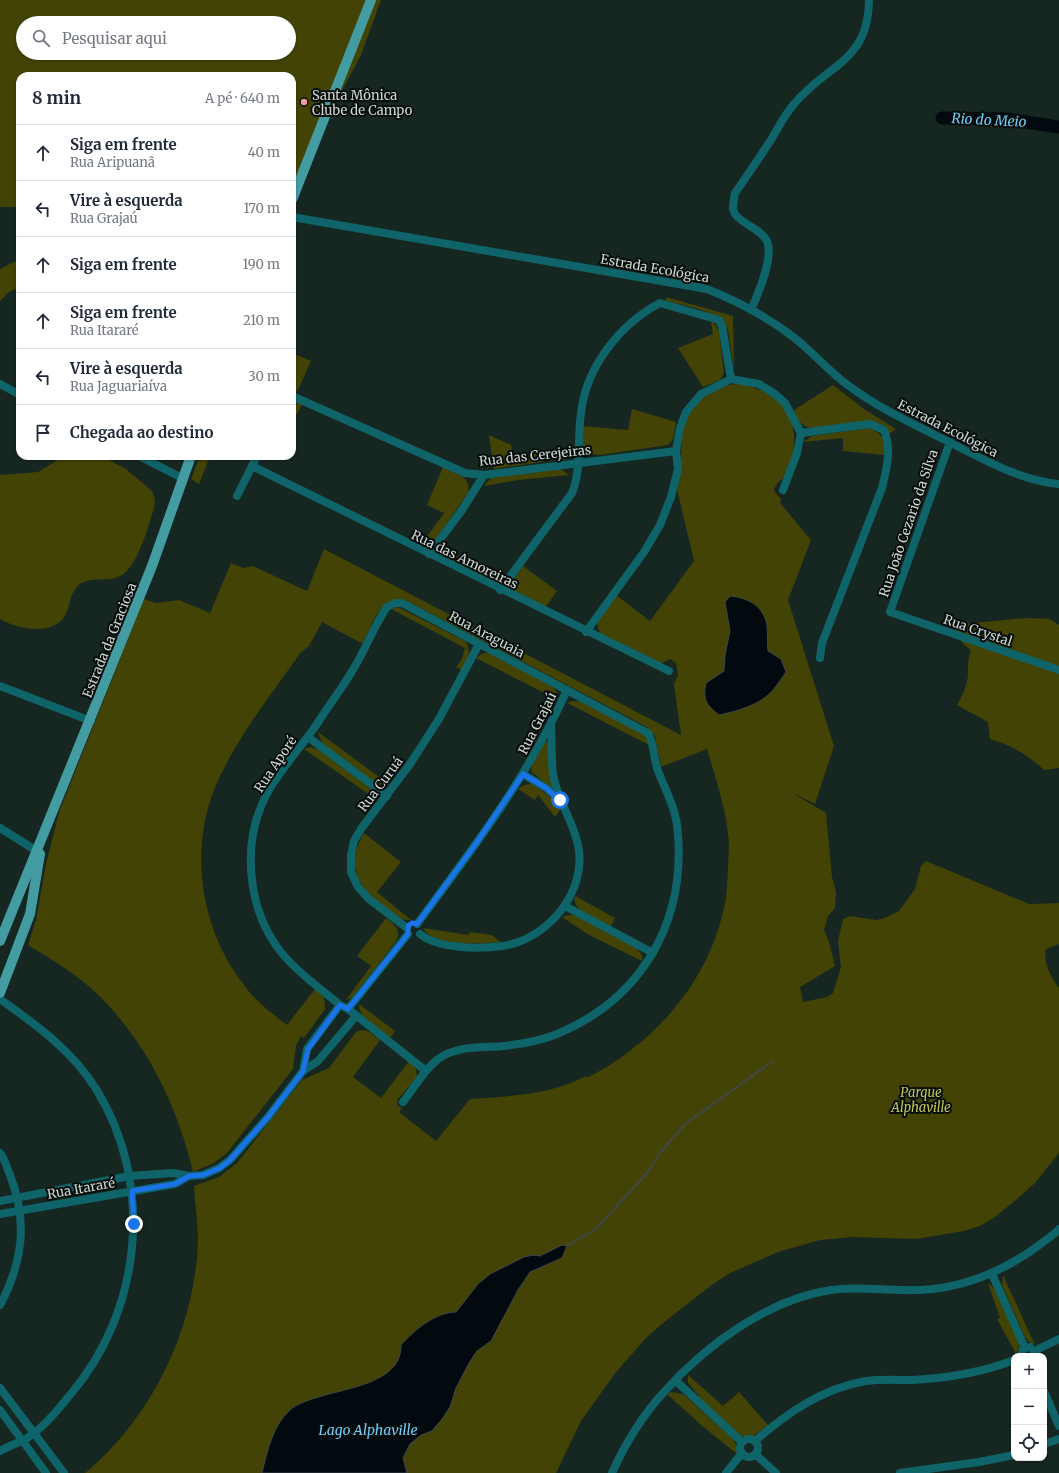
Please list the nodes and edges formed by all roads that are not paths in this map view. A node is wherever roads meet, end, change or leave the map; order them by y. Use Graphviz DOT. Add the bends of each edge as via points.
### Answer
graph roads {
  1 [pos="371,0"];
  2 [pos="869,0"];
  3 [pos="296,190"];
  4 [pos="296,218"];
  5 [pos="751,310"];
  6 [pos="731,379"];
  7 [pos="0,384"];
  8 [pos="16,393"];
  9 [pos="296,398"];
  10 [pos="801,434"];
  11 [pos="950,442"];
  12 [pos="676,451"];
  13 [pos="148,460"];
  14 [pos="190,460"];
  15 [pos="255,460"];
  16 [pos="579,462"];
  17 [pos="252,466"];
  18 [pos="484,475"];
  19 [pos="184,479"];
  20 [pos="1059,484"];
  21 [pos="783,490"];
  22 [pos="237,496"];
  23 [pos="429,554"];
  24 [pos="500,590"];
  25 [pos="395,603"];
  26 [pos="890,612"];
  27 [pos="586,632"];
  28 [pos="479,644"];
  29 [pos="820,658"];
  30 [pos="1059,670"];
  31 [pos="669,672"];
  32 [pos="0,686"];
  33 [pos="567,690"];
  34 [pos="91,721"];
  35 [pos="551,726"];
  36 [pos="308,737"];
  37 [pos="523,774"];
  38 [pos="387,796"];
  39 [pos="560,800"];
  40 [pos="0,828"];
  41 [pos="39,852"];
  42 [pos="565,906"];
  43 [pos="417,924"];
  44 [pos="408,931"];
  45 [pos="420,934"];
  46 [pos="0,941"];
  47 [pos="653,953"];
  48 [pos="0,993"];
  49 [pos="0,999"];
  50 [pos="340,1005"];
  51 [pos="348,1009"];
  52 [pos="356,1016"];
  53 [pos="303,1071"];
  54 [pos="426,1071"];
  55 [pos="404,1102"];
  56 [pos="0,1153"];
  57 [pos="130,1176"];
  58 [pos="189,1176"];
  59 [pos="132,1191"];
  60 [pos="18,1198"];
  61 [pos="0,1201"];
  62 [pos="20,1212"];
  63 [pos="0,1214"];
  64 [pos="1059,1229"];
  65 [pos="992,1274"];
  66 [pos="0,1305"];
  67 [pos="1059,1339"];
  68 [pos="1025,1348"];
  69 [pos="1022,1353"];
  70 [pos="1034,1353"];
  71 [pos="1037,1353"];
  72 [pos="1011,1361"];
  73 [pos="676,1381"];
  74 [pos="0,1388"];
  75 [pos="1047,1398"];
  76 [pos="0,1410"];
  77 [pos="1059,1426"];
  78 [pos="34,1433"];
  79 [pos="1059,1439"];
  80 [pos="22,1441"];
  81 [pos="755,1441"];
  82 [pos="742,1442"];
  83 [pos="1047,1443"];
  84 [pos="0,1451"];
  85 [pos="742,1453"];
  86 [pos="755,1454"];
  87 [pos="1011,1456"];
  88 [pos="46,1473"];
  89 [pos="64,1473"];
  90 [pos="612,1473"];
  91 [pos="726,1473"];
  92 [pos="776,1473"];
  93 [pos="900,1473"];
  1 -- 3 [label="main road"];
  2 -- 5 [label="street" via="869,18 861,42 794,104 735,193 733,209 736,216 761,234 768,250 764,281"];
  4 -- 5 [label="street, Estrada Ecológica" via="707,289"];
  5 -- 11 [label="street, Estrada Ecológica" via="792,336 848,385 871,401"];
  6 -- 10 [label="street" via="759,384 775,394 786,403"];
  6 -- 12 [label="street" via="701,394 686,412"];
  6 -- 16 [label="street" via="719,320 660,303 647,310 617,337 600,359 590,380 581,410"];
  7 -- 8 [label="street"];
  9 -- 18 [label="street, Rua das Cerejeiras" via="464,473"];
  10 -- 21 [label="street" via="797,453"];
  10 -- 29 [label="street" via="870,424 884,430 889,442 888,465 882,488 822,643"];
  11 -- 20 [label="street, Estrada Ecológica" via="1009,472 1045,483"];
  11 -- 26 [label="street, Rua João Cezario da Silva"];
  12 -- 16 [label="street, Rua das Cerejeiras"];
  12 -- 27 [label="street" via="678,469 671,497 660,524 644,552"];
  13 -- 19 [label="street"];
  14 -- 19 [label="main road, Estrada da Graciosa"];
  15 -- 17 [label="street"];
  16 -- 18 [label="street, Rua das Cerejeiras"];
  16 -- 24 [label="street" via="572,493"];
  17 -- 22 [label="street"];
  17 -- 23 [label="street, Rua das Amoreiras"];
  18 -- 23 [label="street"];
  19 -- 34 [label="main road, Estrada da Graciosa"];
  23 -- 24 [label="street, Rua das Amoreiras"];
  24 -- 27 [label="street, Rua das Amoreiras"];
  25 -- 28 [label="street, Rua Araguaia" via="402,603"];
  25 -- 36 [label="street, Rua Aporé" via="387,607 353,669"];
  26 -- 30 [label="street, Rua Crystal"];
  27 -- 31 [label="street, Rua das Amoreiras"];
  28 -- 33 [label="street, Rua Araguaia"];
  28 -- 38 [label="street, Rua Curuá" via="439,719"];
  32 -- 34 [label="street"];
  33 -- 35 [label="street, Rua Grajaú"];
  33 -- 47 [label="street, Rua Araguaia" via="648,733 653,742 657,769 674,811 678,833 678,876 672,907 669,920"];
  34 -- 41 [label="main road, Estrada da Graciosa"];
  35 -- 37 [label="street, Rua Grajaú"];
  35 -- 39 [label="street" via="553,774"];
  36 -- 38 [label="street"];
  36 -- 50 [label="street, Rua Aporé" via="269,790 258,813 252,844 251,874 256,904 268,930 285,956"];
  37 -- 39 [label="street"];
  37 -- 43 [label="street, Rua Grajaú"];
  38 -- 44 [label="street, Rua Curuá" via="354,841 351,855 352,872 358,887 369,899"];
  39 -- 42 [label="street" via="573,826 579,847 578,870 573,890"];
  40 -- 41 [label="street"];
  41 -- 46 [label="main road, Estrada da Graciosa"];
  41 -- 48 [label="main road, Estrada da Graciosa" via="30,914"];
  42 -- 45 [label="street" via="538,933 523,941 506,945 488,948 461,947 439,943"];
  42 -- 47 [label="street"];
  43 -- 44 [label="street" via="412,923"];
  43 -- 45 [label="street" via="421,928"];
  44 -- 45 [label="street" via="414,937"];
  44 -- 51 [label="street"];
  47 -- 54 [label="street, Rua Araguaia" via="628,986 610,1003 581,1023 532,1042 451,1051"];
  49 -- 57 [label="street" via="43,1030 76,1062 96,1088 115,1124"];
  50 -- 51 [label="street, Rua Aporé"];
  50 -- 53 [label="street" via="308,1049"];
  51 -- 52 [label="street, Rua Aporé"];
  52 -- 53 [label="street" via="318,1061"];
  52 -- 54 [label="street, Rua Aporé"];
  53 -- 58 [label="street, Rua Itararé" via="268,1117 230,1160 220,1168 203,1175"];
  54 -- 55 [label="street, Rua Araguaia"];
  56 -- 60 [label="street"];
  57 -- 58 [label="street, Rua Itararé" via="173,1173"];
  57 -- 59 [label="street"];
  57 -- 60 [label="street, Rua Itararé"];
  58 -- 59 [label="street, Rua Itararé" via="175,1184"];
  59 -- 62 [label="street, Rua Itararé"];
  59 -- 78 [label="street" via="132,1254 115,1323 82,1380"];
  60 -- 61 [label="street, Rua Itararé"];
  60 -- 62 [label="street"];
  62 -- 63 [label="street, Rua Itararé"];
  62 -- 66 [label="street" via="20,1256 12,1283"];
  64 -- 65 [label="street" via="1024,1256"];
  65 -- 68 [label="street"];
  65 -- 73 [label="street" via="943,1288 902,1290 857,1287 804,1296 773,1308 720,1341"];
  67 -- 71 [label="street"];
  68 -- 69 [label="street"];
  68 -- 70 [label="street" via="1031,1348"];
  72 -- 81 [label="street" via="964,1375 867,1381 845,1386 797,1408"];
  73 -- 82 [label="street"];
  73 -- 90 [label="street" via="641,1422 623,1449"];
  74 -- 78 [label="street"];
  75 -- 77 [label="street"];
  76 -- 80 [label="street"];
  78 -- 80 [label="street"];
  78 -- 89 [label="street"];
  79 -- 83 [label="street"];
  80 -- 84 [label="street"];
  80 -- 88 [label="street"];
  81 -- 82 [label="street" via="749,1439"];
  81 -- 86 [label="street" via="758,1447"];
  82 -- 85 [label="street"];
  85 -- 86 [label="street" via="748,1457"];
  85 -- 91 [label="street"];
  86 -- 92 [label="street"];
  87 -- 93 [label="street" via="972,1464"];
}
